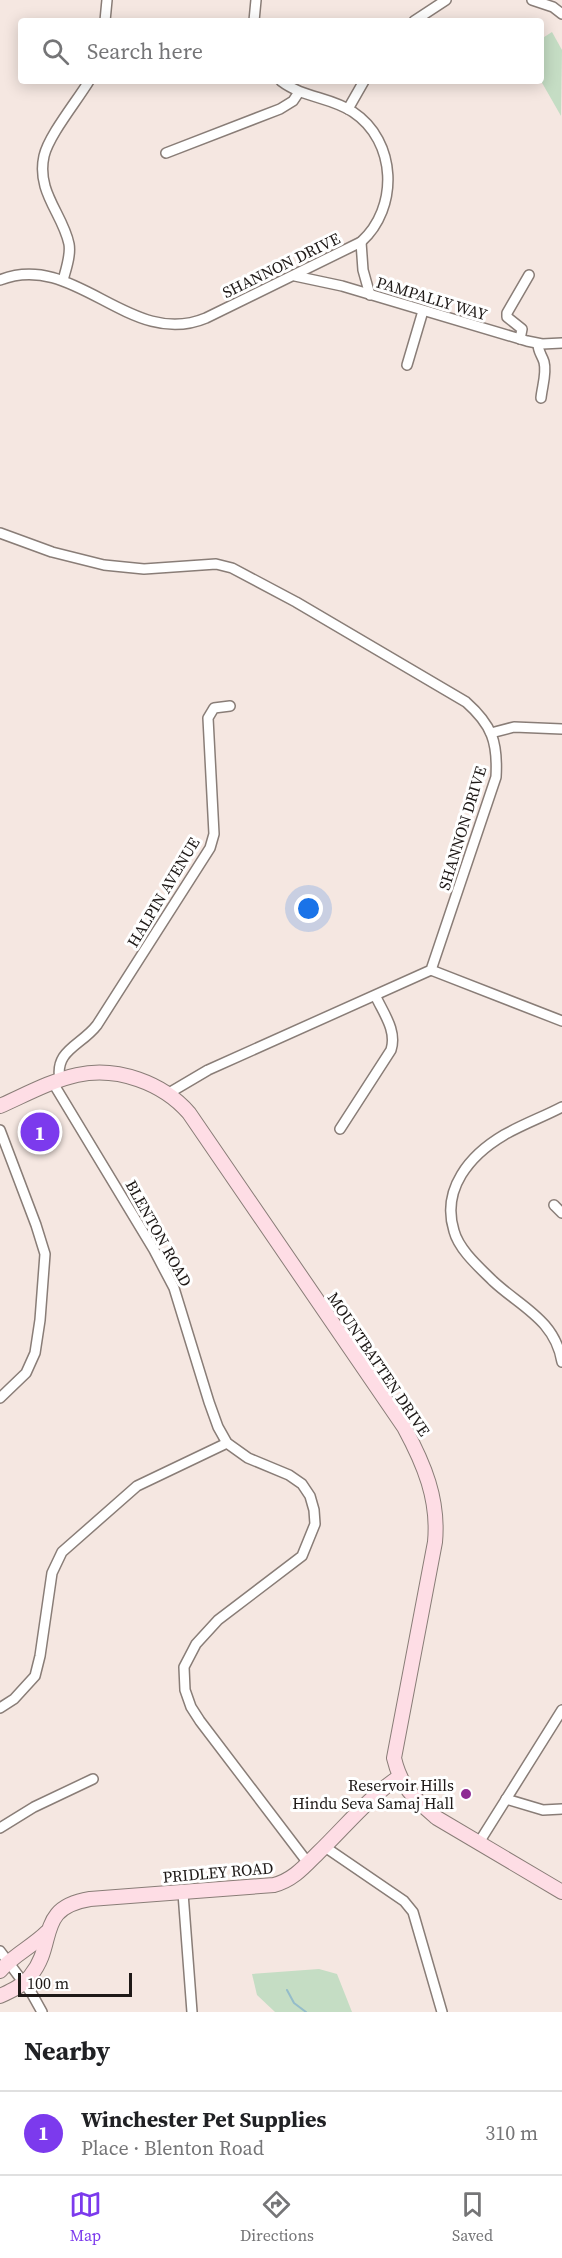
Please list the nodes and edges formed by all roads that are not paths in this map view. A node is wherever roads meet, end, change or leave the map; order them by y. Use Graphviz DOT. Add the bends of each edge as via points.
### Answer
graph roads {
  1 [pos="107,0"];
  2 [pos="256,0"];
  3 [pos="446,0"];
  4 [pos="532,0"];
  5 [pos="562,14"];
  6 [pos="105,18"];
  7 [pos="254,18"];
  8 [pos="419,18"];
  9 [pos="87,84"];
  10 [pos="287,84"];
  11 [pos="362,84"];
  12 [pos="299,92"];
  13 [pos="348,109"];
  14 [pos="166,153"];
  15 [pos="361,242"];
  16 [pos="529,275"];
  17 [pos="295,276"];
  18 [pos="0,280"];
  19 [pos="63,280"];
  20 [pos="369,294"];
  21 [pos="423,311"];
  22 [pos="520,339"];
  23 [pos="560,343"];
  24 [pos="538,344"];
  25 [pos="562,354"];
  26 [pos="407,365"];
  27 [pos="541,398"];
  28 [pos="0,533"];
  29 [pos="230,706"];
  30 [pos="562,729"];
  31 [pos="491,733"];
  32 [pos="431,970"];
  33 [pos="376,997"];
  34 [pos="562,1021"];
  35 [pos="56,1081"];
  36 [pos="170,1094"];
  37 [pos="0,1106"];
  38 [pos="562,1107"];
  39 [pos="0,1130"];
  40 [pos="340,1130"];
  41 [pos="554,1204"];
  42 [pos="562,1213"];
  43 [pos="562,1362"];
  44 [pos="0,1398"];
  45 [pos="227,1443"];
  46 [pos="0,1708"];
  47 [pos="562,1710"];
  48 [pos="394,1758"];
  49 [pos="399,1777"];
  50 [pos="93,1779"];
  51 [pos="381,1789"];
  52 [pos="507,1799"];
  53 [pos="562,1809"];
  54 [pos="0,1828"];
  55 [pos="478,1844"];
  56 [pos="325,1847"];
  57 [pos="308,1863"];
  58 [pos="562,1892"];
  59 [pos="183,1893"];
  60 [pos="49,1930"];
  61 [pos="2,1961"];
  62 [pos="24,1983"];
  63 [pos="0,1996"];
  64 [pos="42,2012"];
  65 [pos="192,2012"];
  66 [pos="442,2012"];
  1 -- 6 [label="street"];
  2 -- 7 [label="street"];
  3 -- 8 [label="street"];
  4 -- 5 [label="street"];
  9 -- 19 [label="street" via="55,133 43,162 51,204 69,244"];
  10 -- 12 [label="street, SHANNON DRIVE"];
  11 -- 13 [label="street"];
  12 -- 13 [label="street, SHANNON DRIVE"];
  12 -- 14 [label="street" via="280,109"];
  13 -- 15 [label="street, SHANNON DRIVE" via="374,134 384,152 388,176 388,193 381,213"];
  15 -- 17 [label="street, SHANNON DRIVE"];
  15 -- 20 [label="street"];
  16 -- 22 [label="street" via="507,313 522,329"];
  17 -- 19 [label="street, SHANNON DRIVE" via="185,325 136,317"];
  17 -- 20 [label="street, PAMPALLY WAY"];
  18 -- 19 [label="street, SHANNON DRIVE" via="31,274"];
  20 -- 21 [label="street, PAMPALLY WAY"];
  21 -- 22 [label="street, PAMPALLY WAY"];
  21 -- 26 [label="street"];
  22 -- 24 [label="street, PAMPALLY WAY"];
  23 -- 24 [label="street, PAMPALLY WAY"];
  23 -- 25 [label="street"];
  24 -- 27 [label="street" via="544,369"];
  28 -- 31 [label="street, SHANNON DRIVE" via="104,565 144,568 211,564 232,568 466,702"];
  29 -- 35 [label="street, HALPIN AVENUE" via="214,708 208,718 214,834 210,848 97,1025 63,1056"];
  30 -- 31 [label="street" via="514,727"];
  31 -- 32 [label="street, SHANNON DRIVE" via="498,753 496,777"];
  32 -- 33 [label="street"];
  32 -- 34 [label="street"];
  33 -- 36 [label="street" via="208,1070"];
  33 -- 40 [label="street" via="394,1041"];
  35 -- 36 [label="main road, MOUNTBATTEN DRIVE" via="79,1075 112,1074 138,1079"];
  35 -- 37 [label="main road, MOUNTBATTEN DRIVE"];
  35 -- 45 [label="street, BLENTON ROAD" via="174,1288 209,1402"];
  36 -- 48 [label="main road, MOUNTBATTEN DRIVE" via="189,1113 404,1426 428,1476 436,1507 435,1542"];
  38 -- 43 [label="street" via="504,1135 473,1159 457,1180 450,1213 454,1233 468,1254 494,1282 537,1315 552,1334"];
  39 -- 44 [label="street" via="45,1254 35,1353 26,1373"];
  41 -- 42 [label="street"];
  45 -- 46 [label="street" via="137,1486 62,1552 52,1573 35,1676 14,1700"];
  45 -- 57 [label="street" via="248,1458 302,1484 310,1496 315,1524 302,1556 218,1620 196,1644 184,1666 185,1690 200,1721"];
  47 -- 52 [label="street"];
  48 -- 49 [label="main road, MOUNTBATTEN DRIVE"];
  48 -- 51 [label="main road"];
  49 -- 51 [label="main road, PRIDLEY ROAD"];
  49 -- 55 [label="main road, MOUNTBATTEN DRIVE" via="436,1818"];
  50 -- 54 [label="street"];
  51 -- 56 [label="main road, PRIDLEY ROAD"];
  52 -- 53 [label="street" via="543,1809"];
  52 -- 55 [label="street"];
  55 -- 58 [label="main road, MOUNTBATTEN DRIVE"];
  56 -- 57 [label="main road, PRIDLEY ROAD"];
  56 -- 66 [label="street" via="404,1901 413,1912"];
  57 -- 59 [label="main road, PRIDLEY ROAD" via="288,1881 274,1885"];
  59 -- 60 [label="main road, PRIDLEY ROAD" via="76,1901 60,1910"];
  59 -- 65 [label="street"];
  60 -- 61 [label="main road, PRIDLEY ROAD" via="35,1944"];
  60 -- 62 [label="main road, PRIDLEY ROAD" via="36,1968"];
  61 -- 62 [label="street"];
  62 -- 63 [label="main road, PRIDLEY ROAD"];
  62 -- 64 [label="street"];
}
